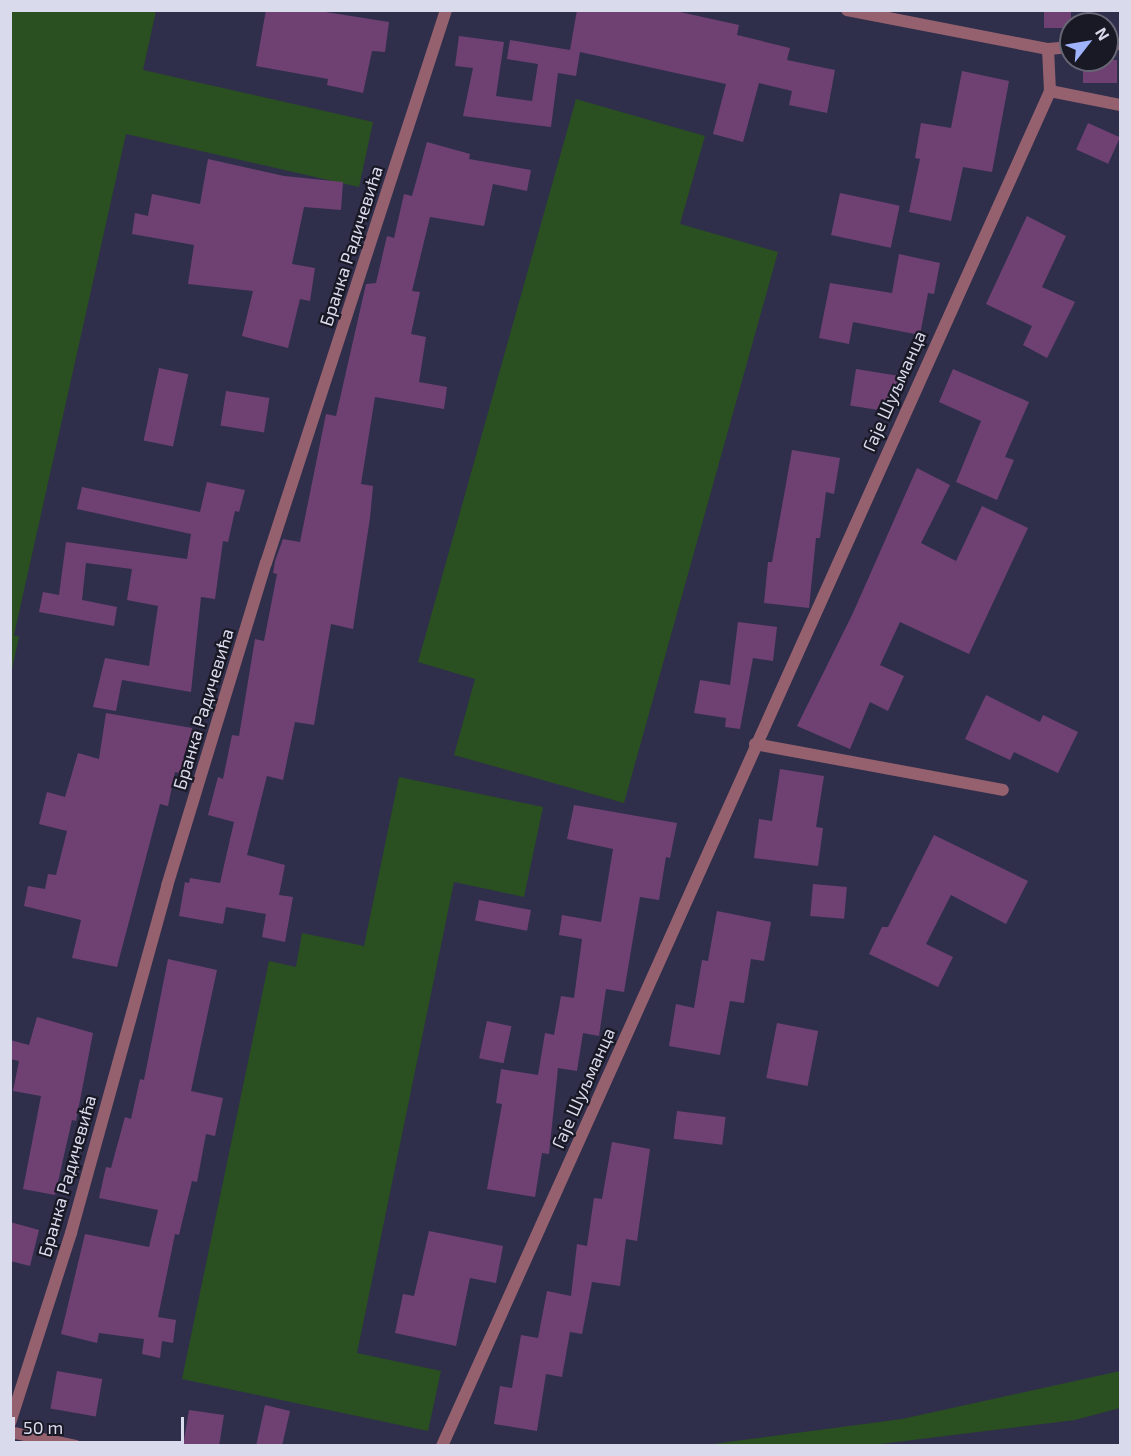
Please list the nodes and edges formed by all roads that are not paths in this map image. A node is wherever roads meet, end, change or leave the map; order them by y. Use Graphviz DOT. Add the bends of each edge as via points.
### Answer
graph roads {
  1 [pos="446,10"];
  2 [pos="847,10"];
  3 [pos="1059,48"];
  4 [pos="1048,49"];
  5 [pos="1050,91"];
  6 [pos="1120,105"];
  7 [pos="754,744"];
  8 [pos="1003,790"];
  9 [pos="10,1423"];
  10 [pos="10,1432"];
  11 [pos="76,1446"];
  12 [pos="442,1446"];
  1 -- 9 [label="street, Бранка Радичевића" via="256,596 167,886 71,1233"];
  2 -- 4 [label="street"];
  3 -- 4 [label="street"];
  4 -- 5 [label="street, Гаје Шуљманца"];
  5 -- 6 [label="street"];
  5 -- 7 [label="street, Гаје Шуљманца"];
  7 -- 8 [label="street"];
  7 -- 12 [label="street, Гаје Шуљманца"];
  10 -- 11 [label="street"];
}
